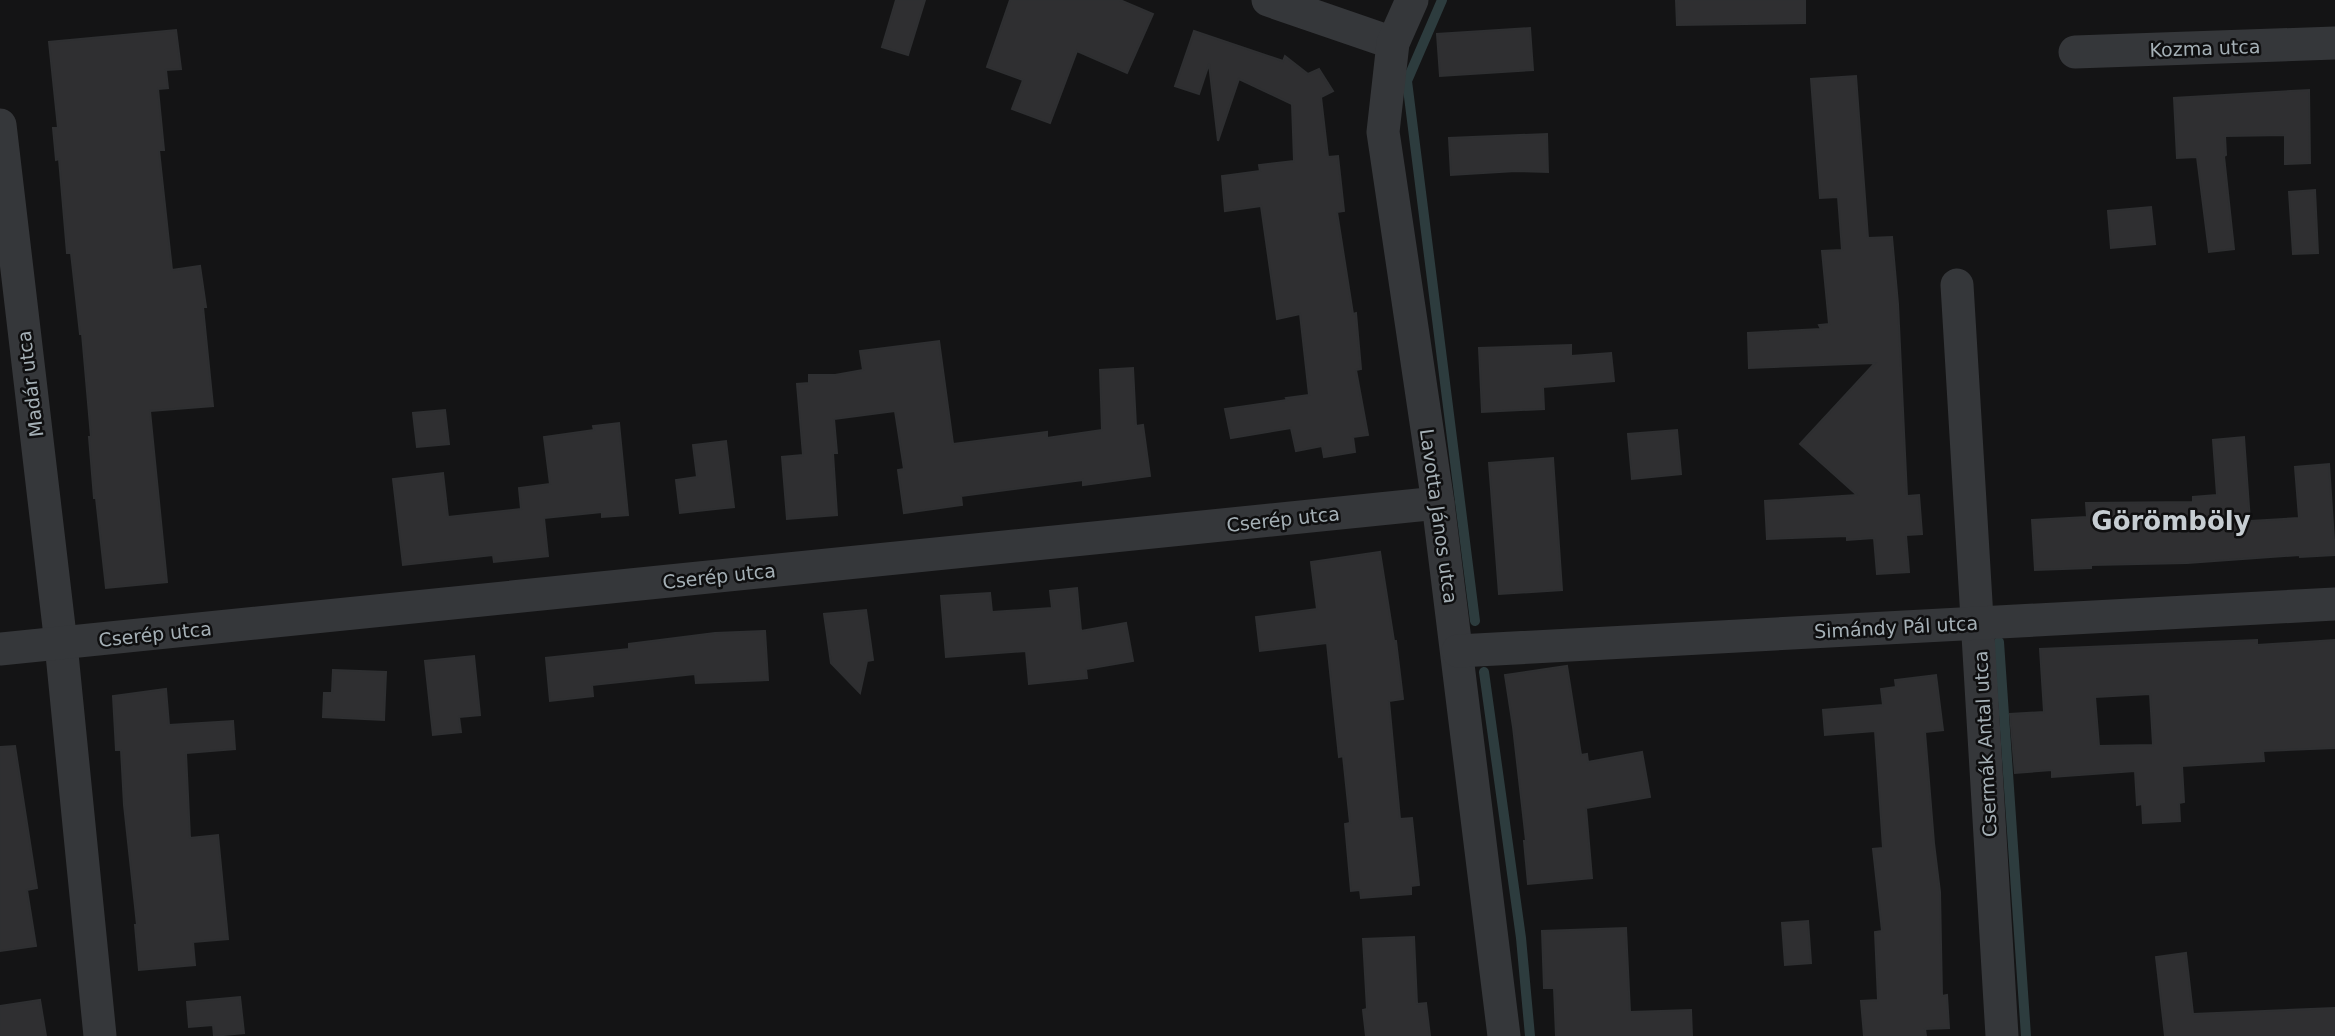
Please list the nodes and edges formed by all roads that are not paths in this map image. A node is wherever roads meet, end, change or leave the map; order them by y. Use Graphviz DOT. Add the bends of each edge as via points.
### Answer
graph roads {
  1 [pos="1268,0"];
  2 [pos="1412,0"];
  3 [pos="1393,43"];
  4 [pos="2335,43"];
  5 [pos="2076,52"];
  6 [pos="0,125"];
  7 [pos="1957,285"];
  8 [pos="1438,503"];
  9 [pos="2335,604"];
  10 [pos="1977,623"];
  11 [pos="61,644"];
  12 [pos="0,649"];
  13 [pos="1458,651"];
  14 [pos="100,1036"];
  15 [pos="1504,1036"];
  16 [pos="2002,1036"];
  1 -- 3 [label="street"];
  2 -- 3 [label="street, Lavotta János utca"];
  3 -- 8 [label="street, Lavotta János utca" via="1383,132"];
  4 -- 5 [label="street, Kozma utca"];
  6 -- 11 [label="street, Madár utca"];
  7 -- 10 [label="street, Csermák Antal utca"];
  8 -- 11 [label="street, Cserép utca"];
  8 -- 13 [label="street, Lavotta János utca"];
  9 -- 10 [label="street, Simándy Pál utca"];
  10 -- 13 [label="street, Simándy Pál utca"];
  10 -- 16 [label="street, Csermák Antal utca"];
  11 -- 12 [label="street, Cserép utca"];
  11 -- 14 [label="street, Madár utca"];
  13 -- 15 [label="street, Lavotta János utca"];
}
